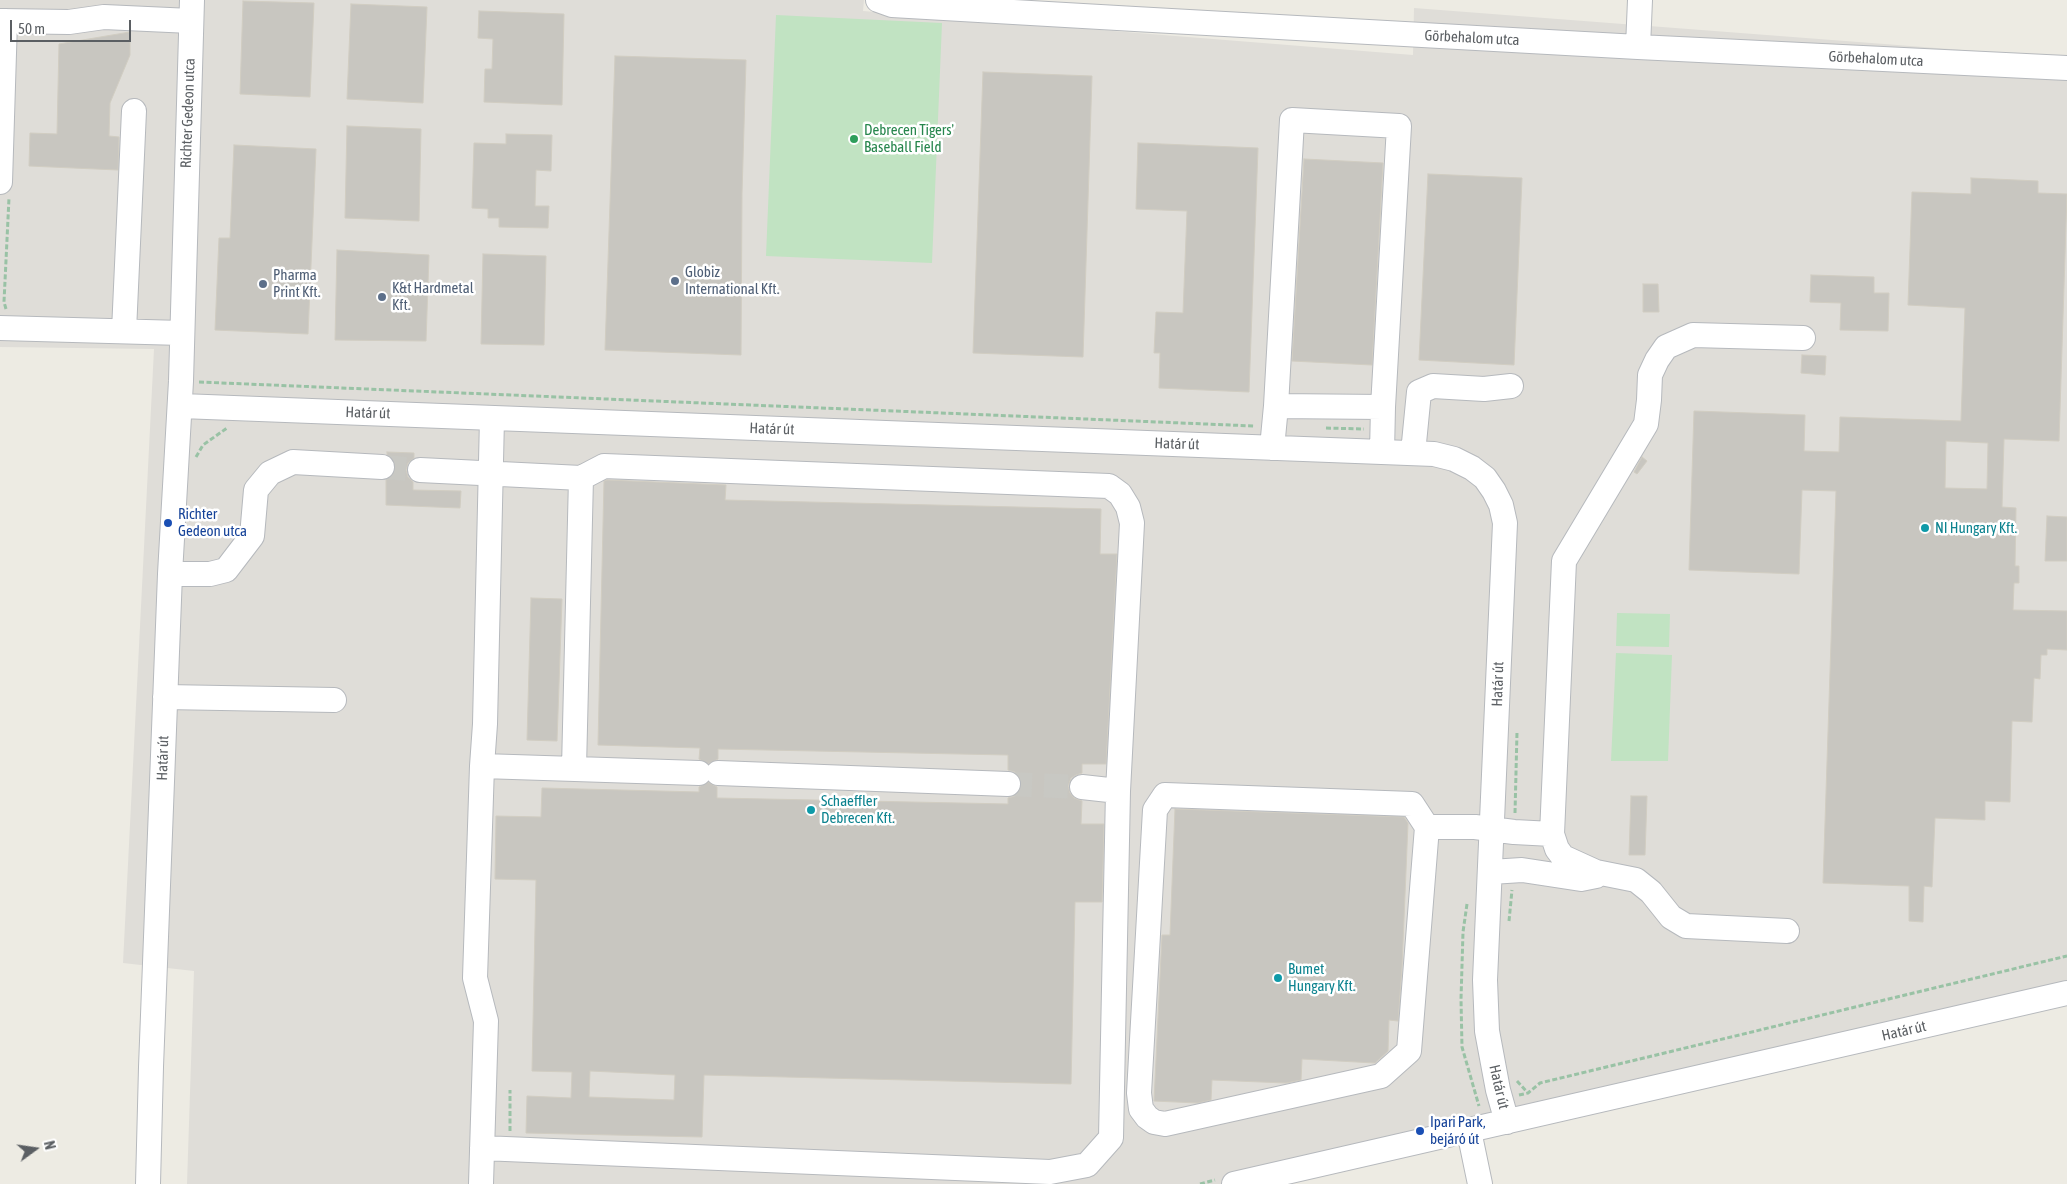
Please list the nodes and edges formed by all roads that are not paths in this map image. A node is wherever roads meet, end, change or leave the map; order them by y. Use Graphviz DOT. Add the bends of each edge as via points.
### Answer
graph roads {
  1 [pos="878,0"];
  2 [pos="1640,0"];
  3 [pos="88,10"];
  4 [pos="191,11"];
  5 [pos="2,21"];
  6 [pos="1638,47"];
  7 [pos="2067,68"];
  8 [pos="134,111"];
  9 [pos="0,182"];
  10 [pos="0,328"];
  11 [pos="124,332"];
  12 [pos="182,333"];
  13 [pos="1803,338"];
  14 [pos="1511,386"];
  15 [pos="180,406"];
  16 [pos="492,418"];
  17 [pos="1274,427"];
  18 [pos="1382,430"];
  19 [pos="1413,453"];
  20 [pos="382,467"];
  21 [pos="420,470"];
  22 [pos="489,474"];
  23 [pos="581,478"];
  24 [pos="170,574"];
  25 [pos="165,697"];
  26 [pos="334,700"];
  27 [pos="482,766"];
  28 [pos="574,768"];
  29 [pos="1008,784"];
  30 [pos="1082,787"];
  31 [pos="1118,791"];
  32 [pos="1427,827"];
  33 [pos="1503,831"];
  34 [pos="1555,841"];
  35 [pos="1513,871"];
  36 [pos="1606,875"];
  37 [pos="1788,931"];
  38 [pos="2067,993"];
  39 [pos="1507,1122"];
  40 [pos="1469,1131"];
  41 [pos="482,1148"];
  42 [pos="148,1184"];
  43 [pos="482,1184"];
  44 [pos="1234,1184"];
  45 [pos="1480,1184"];
  1 -- 6 [label="street, Görbehalom utca" via="892,5"];
  2 -- 6 [label="street"];
  3 -- 4 [label="street" via="104,17"];
  3 -- 5 [label="street" via="69,22"];
  4 -- 12 [label="street, Richter Gedeon utca"];
  5 -- 9 [label="street"];
  6 -- 7 [label="street, Görbehalom utca"];
  8 -- 11 [label="street"];
  10 -- 11 [label="street"];
  11 -- 12 [label="street"];
  12 -- 15 [label="street, Richter Gedeon utca"];
  13 -- 34 [label="street" via="1693,335 1666,347 1657,360 1650,376 1646,424 1564,561"];
  14 -- 19 [label="street" via="1484,389 1433,386 1419,392"];
  15 -- 16 [label="street, Határ út"];
  15 -- 24 [label="street, Határ út"];
  16 -- 17 [label="street, Határ út"];
  16 -- 22 [label="street"];
  17 -- 18 [label="street, Határ út"];
  17 -- 18 [label="street"];
  17 -- 18 [label="street" via="1292,120 1399,126"];
  18 -- 19 [label="street, Határ út"];
  19 -- 33 [label="street, Határ út" via="1454,459 1472,468 1494,491 1503,514"];
  20 -- 24 [label="street" via="294,462 270,473 256,490 252,536 226,570 210,574"];
  21 -- 22 [label="street"];
  22 -- 23 [label="street"];
  22 -- 27 [label="street" via="486,714"];
  23 -- 28 [label="street"];
  23 -- 31 [label="street" via="604,466 1109,486 1128,506 1132,523"];
  24 -- 25 [label="street, Határ út"];
  25 -- 26 [label="street"];
  25 -- 42 [label="street, Határ út"];
  27 -- 28 [label="street"];
  27 -- 41 [label="street" via="475,978 486,1021"];
  28 -- 29 [label="street"];
  30 -- 31 [label="street"];
  31 -- 41 [label="street" via="1112,1138 1087,1165 1050,1172"];
  32 -- 32 [label="street" via="1412,804 1165,795 1155,810 1140,1083 1142,1109 1147,1117 1165,1124 1381,1076 1409,1051"];
  32 -- 33 [label="street" via="1475,827"];
  33 -- 34 [label="street"];
  33 -- 35 [label="street, Határ út"];
  34 -- 35 [label="street"];
  34 -- 36 [label="street" via="1563,857"];
  35 -- 36 [label="street" via="1581,878"];
  35 -- 39 [label="street, Határ út" via="1486,980 1487,1031"];
  36 -- 37 [label="street" via="1636,880 1651,892 1670,917 1686,926"];
  38 -- 39 [label="street, Határ út"];
  39 -- 40 [label="street, Határ út"];
  40 -- 44 [label="street, Határ út"];
  40 -- 45 [label="street"];
  41 -- 43 [label="street"];
}
